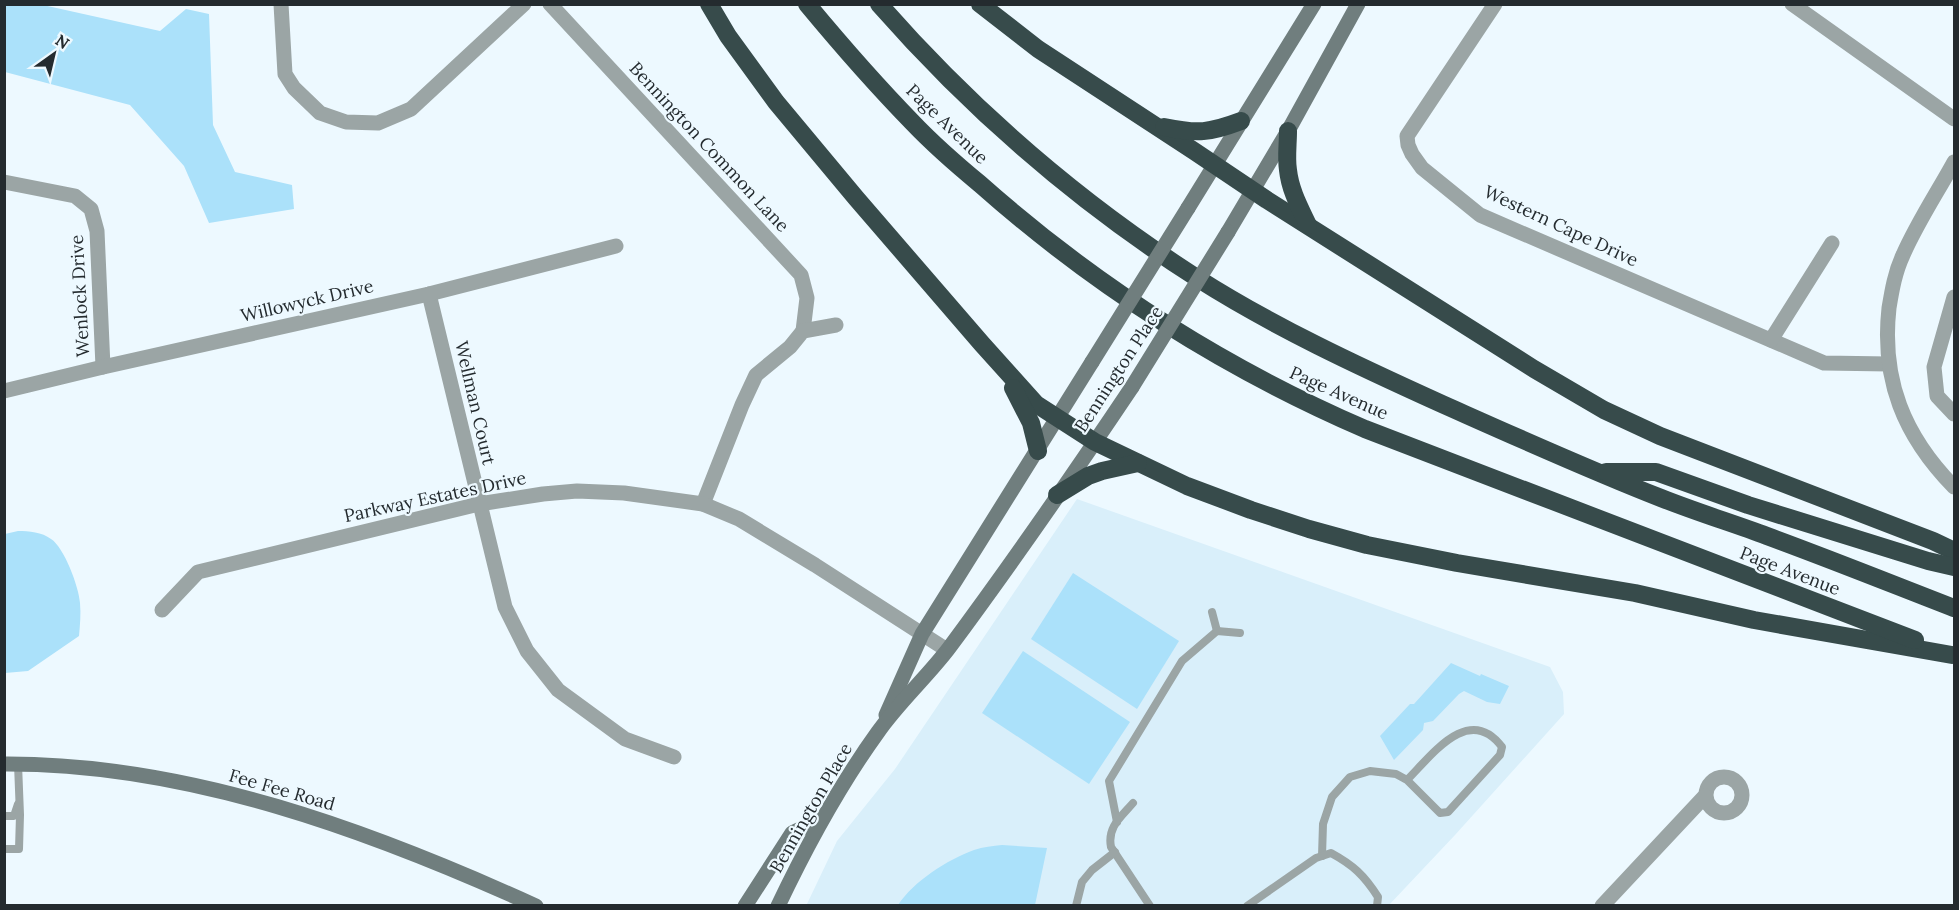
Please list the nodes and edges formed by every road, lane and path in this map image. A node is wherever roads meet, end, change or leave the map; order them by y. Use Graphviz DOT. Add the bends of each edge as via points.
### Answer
graph roads {
  1 [pos="281,4"];
  2 [pos="524,4"];
  3 [pos="550,4"];
  4 [pos="709,4"];
  5 [pos="807,4"];
  6 [pos="879,4"];
  7 [pos="980,4"];
  8 [pos="1314,4"];
  9 [pos="1358,4"];
  10 [pos="1495,4"];
  11 [pos="1792,4"];
  12 [pos="1954,119"];
  13 [pos="1241,121"];
  14 [pos="1155,124"];
  15 [pos="1288,131"];
  16 [pos="1954,162"];
  17 [pos="1214,165"];
  18 [pos="4,182"];
  19 [pos="1253,191"];
  20 [pos="1308,225"];
  21 [pos="1832,243"];
  22 [pos="616,246"];
  23 [pos="429,294"];
  24 [pos="1954,297"];
  25 [pos="836,325"];
  26 [pos="803,331"];
  27 [pos="1771,340"];
  28 [pos="1889,364"];
  29 [pos="103,367"];
  30 [pos="1003,367"];
  31 [pos="4,391"];
  32 [pos="1954,414"];
  33 [pos="1058,418"];
  34 [pos="1095,442"];
  35 [pos="1038,451"];
  36 [pos="1138,463"];
  37 [pos="1595,472"];
  38 [pos="1954,487"];
  39 [pos="1057,495"];
  40 [pos="479,504"];
  41 [pos="703,504"];
  42 [pos="1954,551"];
  43 [pos="1954,567"];
  44 [pos="1954,608"];
  45 [pos="162,610"];
  46 [pos="1212,612"];
  47 [pos="1217,631"];
  48 [pos="1240,633"];
  49 [pos="922,634"];
  50 [pos="947,650"];
  51 [pos="1953,655"];
  52 [pos="879,731"];
  53 [pos="674,757"];
  54 [pos="11,764"];
  55 [pos="1407,780"];
  56 [pos="1705,796"];
  57 [pos="18,803"];
  58 [pos="1133,803"];
  59 [pos="4,816"];
  60 [pos="823,818"];
  61 [pos="1117,822"];
  62 [pos="4,849"];
  63 [pos="1115,852"];
  64 [pos="1322,856"];
  65 [pos="536,906"];
  66 [pos="745,906"];
  67 [pos="778,906"];
  68 [pos="1076,906"];
  69 [pos="1150,906"];
  70 [pos="1247,906"];
  71 [pos="1377,906"];
  72 [pos="1602,906"];
  1 -- 2 [label="street" via="285,74 294,88 320,113 346,122 378,123 411,109"];
  3 -- 26 [label="street, Bennington Common Lane" via="801,275 807,298"];
  4 -- 30 [label="highway" via="776,102"];
  5 -- 51 [label="highway, Page Avenue" via="914,125 1004,206 1097,278 1197,344 1310,405 1365,429"];
  6 -- 37 [label="highway, Page Avenue" via="955,86 1025,150 1089,203 1198,279 1344,359"];
  7 -- 14 [label="highway" via="1038,49"];
  8 -- 13 [label="main road, Bennington Place"];
  9 -- 15 [label="main road, Bennington Place"];
  10 -- 27 [label="street, Western Cape Drive" via="1407,136 1412,154 1422,168 1480,215"];
  11 -- 12 [label="street"];
  13 -- 14 [label="highway" via="1200,132"];
  13 -- 17 [label="main road, Bennington Place"];
  14 -- 17 [label="highway"];
  15 -- 19 [label="main road, Bennington Place"];
  15 -- 20 [label="highway" via="1287,170"];
  16 -- 28 [label="street" via="1902,255 1895,276 1888,321"];
  17 -- 19 [label="highway"];
  17 -- 33 [label="main road, Bennington Place, bridge"];
  18 -- 29 [label="street, Wenlock Drive" via="75,196 91,209 98,231"];
  19 -- 20 [label="highway"];
  19 -- 34 [label="main road, Bennington Place, bridge"];
  20 -- 42 [label="highway" via="1604,410 1659,436"];
  21 -- 27 [label="street"];
  22 -- 23 [label="street, Willowyck Drive"];
  23 -- 29 [label="street, Willowyck Drive"];
  23 -- 40 [label="street, Wellman Court"];
  24 -- 32 [label="street" via="1934,367 1937,396"];
  25 -- 26 [label="street"];
  26 -- 41 [label="street" via="756,375"];
  27 -- 28 [label="street, Western Cape Drive" via="1824,363"];
  28 -- 38 [label="street" via="1898,401 1918,444"];
  29 -- 31 [label="street, Willowyck Drive"];
  30 -- 33 [label="highway" via="1036,404"];
  30 -- 35 [label="highway" via="1030,423"];
  33 -- 34 [label="highway"];
  33 -- 35 [label="main road, Bennington Place"];
  34 -- 36 [label="highway"];
  34 -- 39 [label="main road, Bennington Place"];
  35 -- 49 [label="main road, Bennington Place"];
  36 -- 39 [label="highway" via="1088,476"];
  36 -- 51 [label="highway" via="1251,510 1366,545 1635,592 1754,620"];
  37 -- 43 [label="highway" via="1656,472 1796,520"];
  37 -- 44 [label="highway, Page Avenue"];
  39 -- 50 [label="main road, Bennington Place"];
  40 -- 41 [label="street, Parkway Estates Drive" via="577,491"];
  40 -- 45 [label="street, Parkway Estates Drive" via="198,572"];
  40 -- 53 [label="street, Wellman Court" via="505,607 539,667 558,690 625,739"];
  41 -- 49 [label="street, Parkway Estates Drive" via="739,519"];
  46 -- 47 [label="lane"];
  47 -- 48 [label="lane"];
  47 -- 61 [label="lane" via="1182,660 1109,781"];
  49 -- 50 [label="street, Parkway Estates Drive"];
  49 -- 52 [label="main road, Bennington Place"];
  50 -- 52 [label="main road, Bennington Place"];
  52 -- 60 [label="main road, Bennington Place"];
  54 -- 57 [label="lane"];
  54 -- 65 [label="main road, Fee Fee Road" via="142,774 221,792 326,821 463,873"];
  55 -- 55 [label="lane" via="1440,813 1448,812 1500,755 1502,747 1486,732 1467,729 1450,737"];
  55 -- 64 [label="lane" via="1396,774 1370,771 1350,777 1332,797 1323,824"];
  56 -- 72 [label="street"];
  57 -- 59 [label="lane" via="14,816"];
  57 -- 62 [label="lane" via="19,849"];
  58 -- 61 [label="lane"];
  60 -- 66 [label="main road" via="792,833"];
  60 -- 67 [label="main road, Bennington Place"];
  61 -- 63 [label="lane" via="1109,838"];
  63 -- 68 [label="lane" via="1082,882"];
  63 -- 69 [label="lane"];
  64 -- 70 [label="lane"];
  64 -- 71 [label="lane" via="1331,853 1366,877 1378,897"];
}
